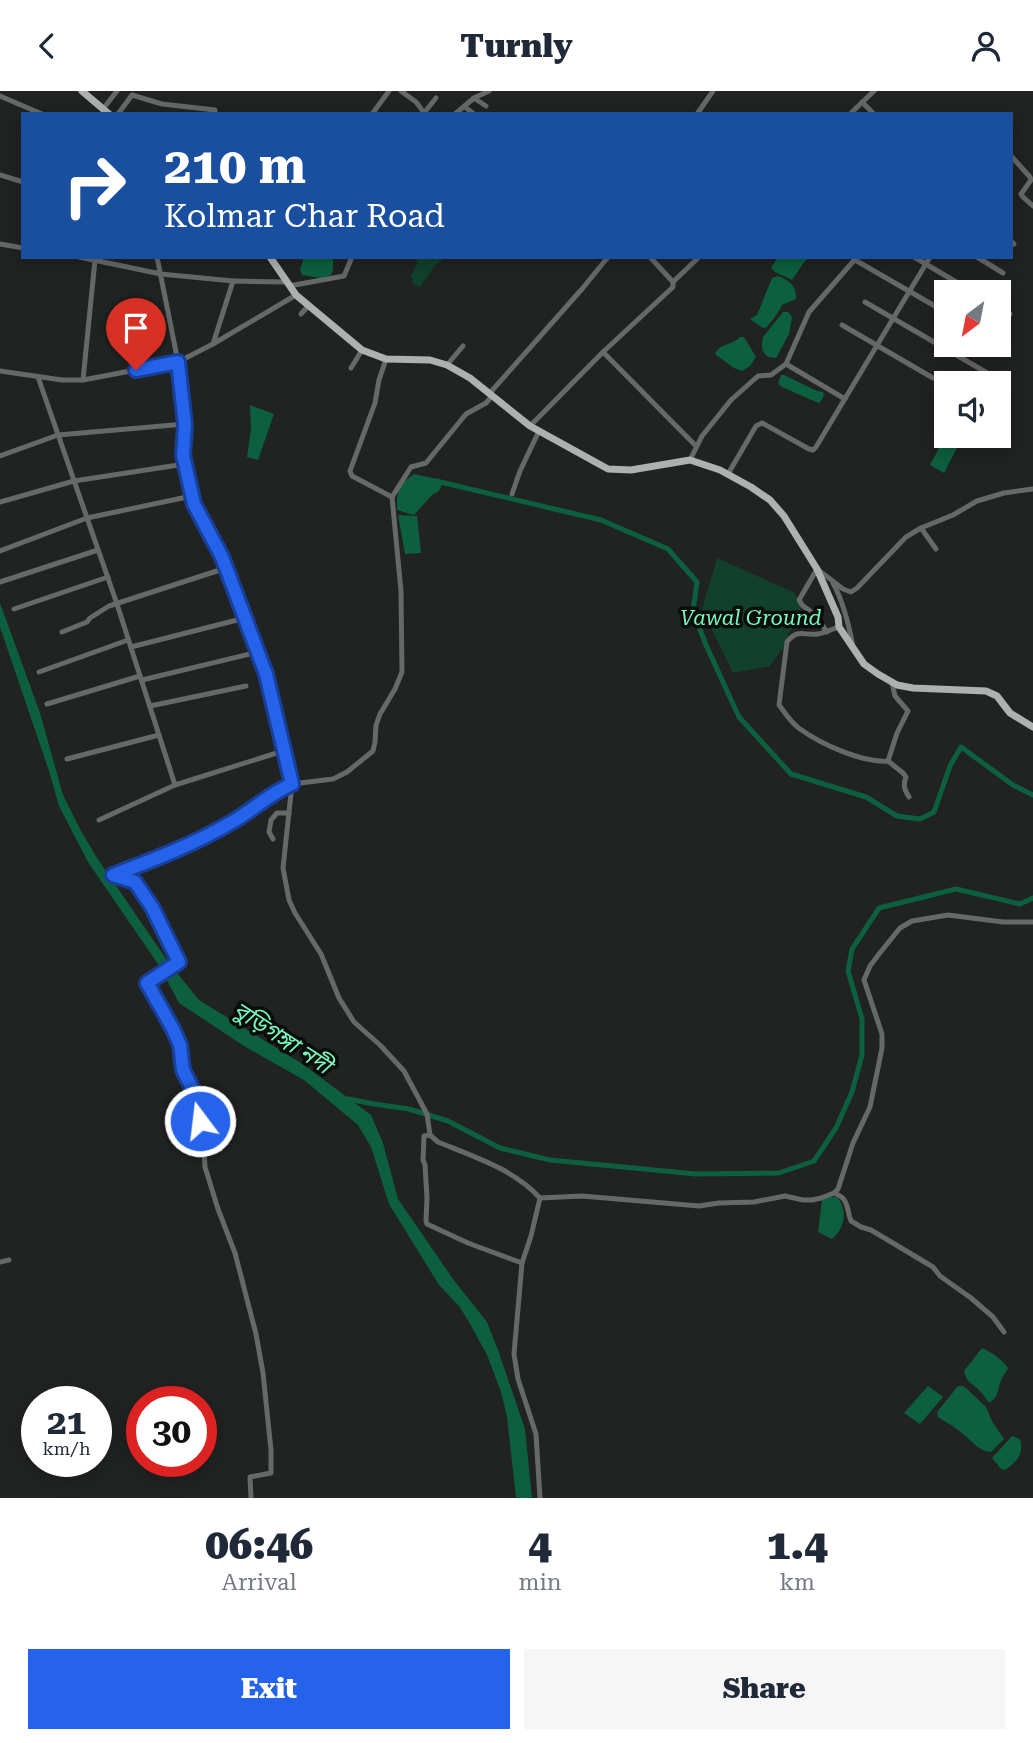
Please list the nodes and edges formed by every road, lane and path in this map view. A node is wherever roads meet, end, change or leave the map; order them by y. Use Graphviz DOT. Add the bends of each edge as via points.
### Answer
graph roads {
  1 [pos="82,91"];
  2 [pos="117,91"];
  3 [pos="388,91"];
  4 [pos="401,91"];
  5 [pos="489,91"];
  6 [pos="713,91"];
  7 [pos="874,91"];
  8 [pos="0,96"];
  9 [pos="436,98"];
  10 [pos="474,98"];
  11 [pos="862,102"];
  12 [pos="486,106"];
  13 [pos="465,107"];
  14 [pos="106,111"];
  15 [pos="37,112"];
  16 [pos="119,112"];
  17 [pos="215,112"];
  18 [pos="373,112"];
  19 [pos="424,112"];
  20 [pos="426,112"];
  21 [pos="458,112"];
  22 [pos="471,112"];
  23 [pos="698,112"];
  24 [pos="852,112"];
  25 [pos="872,112"];
  26 [pos="1013,158"];
  27 [pos="0,175"];
  28 [pos="21,181"];
  29 [pos="1033,206"];
  30 [pos="0,244"];
  31 [pos="21,248"];
  32 [pos="90,259"];
  33 [pos="157,259"];
  34 [pos="271,259"];
  35 [pos="351,259"];
  36 [pos="606,259"];
  37 [pos="652,259"];
  38 [pos="697,259"];
  39 [pos="855,259"];
  40 [pos="858,259"];
  41 [pos="917,259"];
  42 [pos="929,259"];
  43 [pos="979,259"];
  44 [pos="95,260"];
  45 [pos="926,264"];
  46 [pos="1003,273"];
  47 [pos="161,274"];
  48 [pos="953,280"];
  49 [pos="236,281"];
  50 [pos="673,282"];
  51 [pos="288,284"];
  52 [pos="909,291"];
  53 [pos="296,295"];
  54 [pos="865,302"];
  55 [pos="934,305"];
  56 [pos="308,306"];
  57 [pos="301,314"];
  58 [pos="893,318"];
  59 [pos="842,325"];
  60 [pos="213,344"];
  61 [pos="877,345"];
  62 [pos="463,346"];
  63 [pos="362,350"];
  64 [pos="603,352"];
  65 [pos="386,359"];
  66 [pos="178,362"];
  67 [pos="786,364"];
  68 [pos="447,365"];
  69 [pos="351,368"];
  70 [pos="0,371"];
  71 [pos="984,371"];
  72 [pos="38,377"];
  73 [pos="933,378"];
  74 [pos="83,380"];
  75 [pos="491,395"];
  76 [pos="845,399"];
  77 [pos="185,423"];
  78 [pos="530,426"];
  79 [pos="539,431"];
  80 [pos="58,435"];
  81 [pos="696,446"];
  82 [pos="0,456"];
  83 [pos="690,460"];
  84 [pos="185,464"];
  85 [pos="728,474"];
  86 [pos="74,481"];
  87 [pos="1033,489"];
  88 [pos="512,494"];
  89 [pos="192,496"];
  90 [pos="392,498"];
  91 [pos="0,502"];
  92 [pos="87,518"];
  93 [pos="921,528"];
  94 [pos="936,549"];
  95 [pos="98,550"];
  96 [pos="0,551"];
  97 [pos="226,568"];
  98 [pos="817,569"];
  99 [pos="108,577"];
  100 [pos="831,580"];
  101 [pos="1,582"];
  102 [pos="117,604"];
  103 [pos="14,609"];
  104 [pos="245,618"];
  105 [pos="839,627"];
  106 [pos="62,632"];
  107 [pos="827,632"];
  108 [pos="128,640"];
  109 [pos="131,647"];
  110 [pos="854,650"];
  111 [pos="258,652"];
  112 [pos="39,672"];
  113 [pos="141,678"];
  114 [pos="892,682"];
  115 [pos="246,686"];
  116 [pos="47,704"];
  117 [pos="150,706"];
  118 [pos="1033,727"];
  119 [pos="159,734"];
  120 [pos="283,751"];
  121 [pos="67,759"];
  122 [pos="888,761"];
  123 [pos="292,784"];
  124 [pos="175,785"];
  125 [pos="909,797"];
  126 [pos="289,813"];
  127 [pos="99,820"];
  128 [pos="273,839"];
  129 [pos="1033,922"];
  130 [pos="430,1131"];
  131 [pos="834,1193"];
  132 [pos="540,1198"];
  133 [pos="9,1260"];
  134 [pos="0,1262"];
  135 [pos="522,1263"];
  136 [pos="1004,1332"];
  137 [pos="251,1498"];
  138 [pos="540,1498"];
  1 -- 14 [label="main road"];
  2 -- 14 [label="street"];
  3 -- 18 [label="street"];
  4 -- 19 [label="street"];
  5 -- 10 [label="street"];
  6 -- 23 [label="street"];
  7 -- 11 [label="street"];
  8 -- 15 [label="street"];
  9 -- 20 [label="street"];
  10 -- 12 [label="street"];
  10 -- 13 [label="street"];
  11 -- 24 [label="street"];
  11 -- 25 [label="street"];
  13 -- 21 [label="street"];
  13 -- 22 [label="street"];
  16 -- 17 [label="street" via="132,95"];
  26 -- 29 [label="street" via="1030,177 1021,194"];
  27 -- 28 [label="street"];
  30 -- 31 [label="street"];
  32 -- 44 [label="street"];
  33 -- 47 [label="street"];
  34 -- 51 [label="main road"];
  35 -- 51 [label="street" via="344,276"];
  36 -- 75 [label="street"];
  37 -- 50 [label="street"];
  38 -- 50 [label="street"];
  39 -- 67 [label="street" via="809,312"];
  40 -- 52 [label="street"];
  41 -- 45 [label="street"];
  42 -- 45 [label="street"];
  43 -- 46 [label="street"];
  44 -- 47 [label="street"];
  44 -- 74 [label="street"];
  45 -- 48 [label="street"];
  45 -- 52 [label="street"];
  47 -- 49 [label="street"];
  47 -- 66 [label="street"];
  49 -- 51 [label="street"];
  49 -- 60 [label="street"];
  50 -- 64 [label="street" via="673,287"];
  51 -- 53 [label="main road"];
  52 -- 55 [label="street"];
  52 -- 58 [label="street"];
  53 -- 56 [label="main road"];
  53 -- 60 [label="street"];
  54 -- 58 [label="street"];
  56 -- 57 [label="street"];
  56 -- 63 [label="main road"];
  58 -- 61 [label="street"];
  58 -- 71 [label="street"];
  59 -- 61 [label="street"];
  60 -- 66 [label="street"];
  61 -- 73 [label="street"];
  61 -- 76 [label="street"];
  62 -- 68 [label="street"];
  63 -- 65 [label="main road"];
  63 -- 69 [label="street"];
  64 -- 78 [label="street"];
  64 -- 81 [label="street"];
  65 -- 68 [label="main road"];
  65 -- 90 [label="street" via="350,471"];
  66 -- 74 [label="street"];
  66 -- 77 [label="street"];
  67 -- 76 [label="street"];
  67 -- 81 [label="street" via="771,375 758,376 731,400"];
  68 -- 75 [label="main road"];
  70 -- 72 [label="street"];
  72 -- 74 [label="street"];
  72 -- 80 [label="street"];
  75 -- 78 [label="main road"];
  75 -- 90 [label="street" via="466,414 426,463 411,467"];
  76 -- 85 [label="street" via="813,450 759,423"];
  77 -- 80 [label="street"];
  77 -- 84 [label="street"];
  78 -- 79 [label="main road"];
  79 -- 83 [label="main road" via="608,468 631,470"];
  79 -- 88 [label="street"];
  80 -- 82 [label="street"];
  80 -- 86 [label="street"];
  81 -- 83 [label="street"];
  83 -- 85 [label="main road"];
  84 -- 86 [label="street"];
  84 -- 89 [label="street"];
  85 -- 98 [label="main road" via="770,500"];
  86 -- 91 [label="street"];
  86 -- 92 [label="street"];
  87 -- 93 [label="street" via="977,501"];
  89 -- 92 [label="street"];
  89 -- 97 [label="street"];
  90 -- 123 [label="street" via="401,591 402,672 376,725 373,751 333,779"];
  92 -- 95 [label="street"];
  92 -- 96 [label="street"];
  93 -- 94 [label="street"];
  93 -- 100 [label="street" via="851,592"];
  95 -- 99 [label="street"];
  95 -- 101 [label="street"];
  97 -- 102 [label="street"];
  97 -- 104 [label="street"];
  98 -- 100 [label="street"];
  98 -- 105 [label="main road"];
  98 -- 107 [label="street" via="801,596 802,605"];
  99 -- 102 [label="street"];
  99 -- 103 [label="street"];
  100 -- 110 [label="street" via="849,622"];
  102 -- 106 [label="street"];
  102 -- 108 [label="street"];
  104 -- 109 [label="street"];
  104 -- 111 [label="street"];
  105 -- 107 [label="street"];
  105 -- 110 [label="main road"];
  107 -- 122 [label="street" via="799,633 787,642 779,705 799,729 835,748 863,759"];
  108 -- 109 [label="street"];
  108 -- 112 [label="street"];
  109 -- 113 [label="street"];
  110 -- 114 [label="main road" via="864,664"];
  111 -- 113 [label="street"];
  111 -- 120 [label="street"];
  113 -- 116 [label="street"];
  113 -- 117 [label="street"];
  114 -- 118 [label="main road" via="913,688 986,691"];
  114 -- 122 [label="street" via="895,696 908,711"];
  115 -- 117 [label="street"];
  117 -- 119 [label="street"];
  119 -- 121 [label="street"];
  119 -- 124 [label="street"];
  120 -- 123 [label="street"];
  120 -- 124 [label="street"];
  122 -- 125 [label="street" via="906,777 904,790"];
  123 -- 126 [label="street"];
  123 -- 137 [label="street" via="208,835 113,875 135,882 179,962 147,983 180,1045 203,1132 205,1167 235,1253 256,1334 271,1473 250,1477"];
  124 -- 127 [label="street"];
  126 -- 128 [label="street" via="278,813 271,820"];
  126 -- 130 [label="street" via="284,868 289,900 354,1021 404,1071 427,1114"];
  129 -- 131 [label="street" via="948,915 912,921 900,928 870,966 864,980 882,1034 879,1069 870,1107"];
  130 -- 132 [label="street" via="438,1142 503,1170"];
  130 -- 135 [label="street" via="424,1136 423,1160 427,1224"];
  131 -- 132 [label="street" via="812,1200 785,1196 699,1206 582,1196"];
  131 -- 136 [label="street" via="846,1202 852,1222 927,1262 993,1317"];
  132 -- 135 [label="street"];
  133 -- 134 [label="street"];
  135 -- 138 [label="street" via="514,1354 536,1434"];
}
